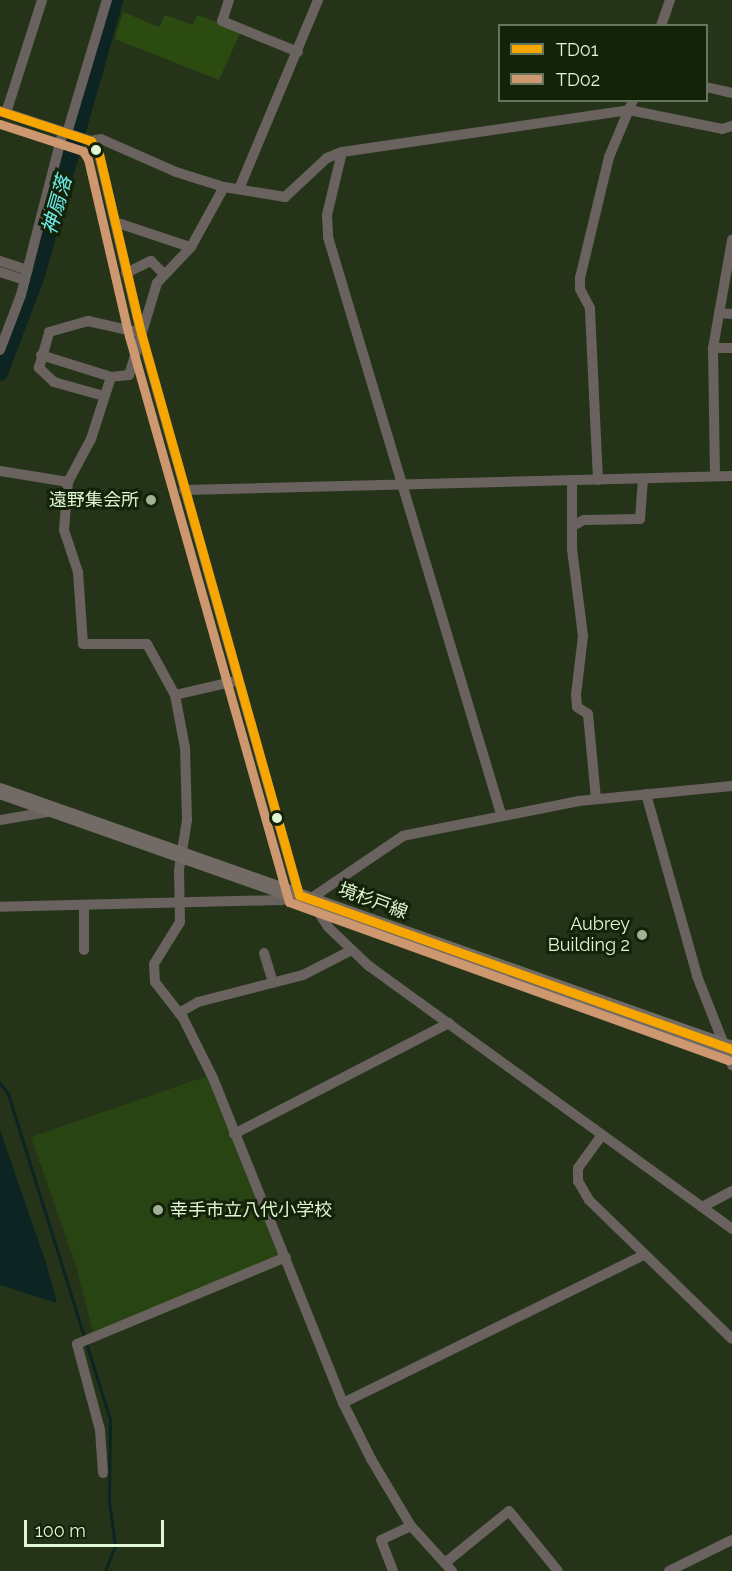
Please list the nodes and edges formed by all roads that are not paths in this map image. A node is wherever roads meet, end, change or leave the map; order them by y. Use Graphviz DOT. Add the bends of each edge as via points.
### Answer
graph roads {
  1 [pos="42,0"];
  2 [pos="107,0"];
  3 [pos="229,0"];
  4 [pos="318,0"];
  5 [pos="670,0"];
  6 [pos="662,24"];
  7 [pos="298,52"];
  8 [pos="708,87"];
  9 [pos="732,93"];
  10 [pos="631,105"];
  11 [pos="3,112"];
  12 [pos="732,126"];
  13 [pos="65,133"];
  14 [pos="91,141"];
  15 [pos="342,152"];
  16 [pos="224,187"];
  17 [pos="239,189"];
  18 [pos="115,222"];
  19 [pos="732,240"];
  20 [pos="190,247"];
  21 [pos="0,261"];
  22 [pos="0,272"];
  23 [pos="126,273"];
  24 [pos="163,273"];
  25 [pos="27,275"];
  26 [pos="728,287"];
  27 [pos="719,313"];
  28 [pos="732,314"];
  29 [pos="141,333"];
  30 [pos="713,348"];
  31 [pos="732,348"];
  32 [pos="0,350"];
  33 [pos="41,355"];
  34 [pos="111,376"];
  35 [pos="104,396"];
  36 [pos="0,471"];
  37 [pos="715,476"];
  38 [pos="732,476"];
  39 [pos="643,479"];
  40 [pos="572,480"];
  41 [pos="598,480"];
  42 [pos="68,482"];
  43 [pos="402,484"];
  44 [pos="184,490"];
  45 [pos="573,526"];
  46 [pos="236,681"];
  47 [pos="175,695"];
  48 [pos="732,786"];
  49 [pos="0,791"];
  50 [pos="646,794"];
  51 [pos="596,799"];
  52 [pos="56,810"];
  53 [pos="501,814"];
  54 [pos="0,820"];
  55 [pos="183,853"];
  56 [pos="305,897"];
  57 [pos="179,903"];
  58 [pos="84,905"];
  59 [pos="0,907"];
  60 [pos="84,950"];
  61 [pos="350,951"];
  62 [pos="264,953"];
  63 [pos="273,983"];
  64 [pos="178,1013"];
  65 [pos="449,1023"];
  66 [pos="728,1048"];
  67 [pos="732,1065"];
  68 [pos="234,1134"];
  69 [pos="603,1135"];
  70 [pos="732,1191"];
  71 [pos="702,1207"];
  72 [pos="732,1229"];
  73 [pos="644,1255"];
  74 [pos="286,1257"];
  75 [pos="732,1339"];
  76 [pos="344,1403"];
  77 [pos="103,1473"];
  78 [pos="411,1526"];
  79 [pos="732,1540"];
  80 [pos="448,1567"];
  81 [pos="393,1571"];
  82 [pos="558,1571"];
  83 [pos="669,1571"];
  1 -- 11 [label="street"];
  2 -- 13 [label="street"];
  3 -- 7 [label="street" via="222,21"];
  4 -- 7 [label="street"];
  5 -- 6 [label="street"];
  7 -- 17 [label="street"];
  8 -- 9 [label="street"];
  10 -- 12 [label="street" via="722,129"];
  10 -- 15 [label="street"];
  10 -- 41 [label="street" via="609,157 580,278 580,289 590,308"];
  11 -- 13 [label="street"];
  13 -- 14 [label="street"];
  13 -- 25 [label="street"];
  14 -- 16 [label="street" via="101,139 176,172"];
  14 -- 18 [label="street" via="101,163"];
  15 -- 17 [label="street" via="327,158 285,197"];
  15 -- 43 [label="street" via="326,226"];
  16 -- 17 [label="street"];
  16 -- 20 [label="street"];
  18 -- 20 [label="street"];
  18 -- 23 [label="street"];
  19 -- 26 [label="street"];
  20 -- 24 [label="street"];
  21 -- 25 [label="street"];
  22 -- 25 [label="street"];
  23 -- 24 [label="street" via="151,261"];
  23 -- 29 [label="street"];
  24 -- 29 [label="street"];
  25 -- 32 [label="street"];
  26 -- 27 [label="street"];
  27 -- 28 [label="street"];
  27 -- 30 [label="street"];
  29 -- 33 [label="street" via="81,322 50,332"];
  29 -- 34 [label="street" via="129,375"];
  29 -- 44 [label="street"];
  30 -- 31 [label="street"];
  30 -- 37 [label="street"];
  33 -- 34 [label="street"];
  33 -- 35 [label="street" via="39,368 54,382"];
  34 -- 35 [label="street"];
  35 -- 42 [label="street" via="91,438"];
  36 -- 42 [label="street"];
  37 -- 38 [label="street"];
  37 -- 39 [label="street"];
  39 -- 41 [label="street"];
  39 -- 45 [label="street" via="640,519 584,520"];
  40 -- 41 [label="street"];
  40 -- 43 [label="street"];
  40 -- 45 [label="street"];
  42 -- 47 [label="street" via="64,530 78,572 83,644 147,644"];
  43 -- 44 [label="street"];
  43 -- 53 [label="street"];
  44 -- 46 [label="street"];
  45 -- 51 [label="street" via="583,636 577,707 588,714"];
  46 -- 47 [label="street"];
  46 -- 56 [label="street"];
  47 -- 55 [label="street" via="185,748 187,820"];
  48 -- 50 [label="street"];
  49 -- 52 [label="main road, 境杉戸線"];
  50 -- 51 [label="street"];
  50 -- 66 [label="street" via="697,976"];
  51 -- 53 [label="street"];
  52 -- 54 [label="street"];
  52 -- 55 [label="main road, 境杉戸線"];
  53 -- 56 [label="street" via="403,836"];
  55 -- 56 [label="main road, 境杉戸線"];
  55 -- 57 [label="street"];
  56 -- 57 [label="street"];
  56 -- 61 [label="street"];
  56 -- 66 [label="main road, 境杉戸線"];
  57 -- 58 [label="street"];
  57 -- 64 [label="street" via="178,928 163,947 153,970 162,994"];
  58 -- 59 [label="street"];
  58 -- 60 [label="street"];
  61 -- 63 [label="street" via="303,975"];
  61 -- 65 [label="street"];
  62 -- 63 [label="street"];
  63 -- 64 [label="street" via="198,1002"];
  64 -- 68 [label="street" via="213,1078"];
  65 -- 68 [label="street"];
  65 -- 69 [label="street"];
  66 -- 67 [label="street"];
  68 -- 74 [label="street"];
  69 -- 71 [label="street"];
  69 -- 73 [label="street" via="578,1168 578,1181 589,1200"];
  70 -- 71 [label="street"];
  71 -- 72 [label="street"];
  73 -- 75 [label="street"];
  73 -- 76 [label="street"];
  74 -- 76 [label="street"];
  74 -- 77 [label="street" via="77,1344 100,1430"];
  76 -- 78 [label="street"];
  78 -- 80 [label="street"];
  78 -- 81 [label="street" via="381,1540"];
  79 -- 83 [label="street"];
  80 -- 82 [label="street" via="509,1511"];
}
